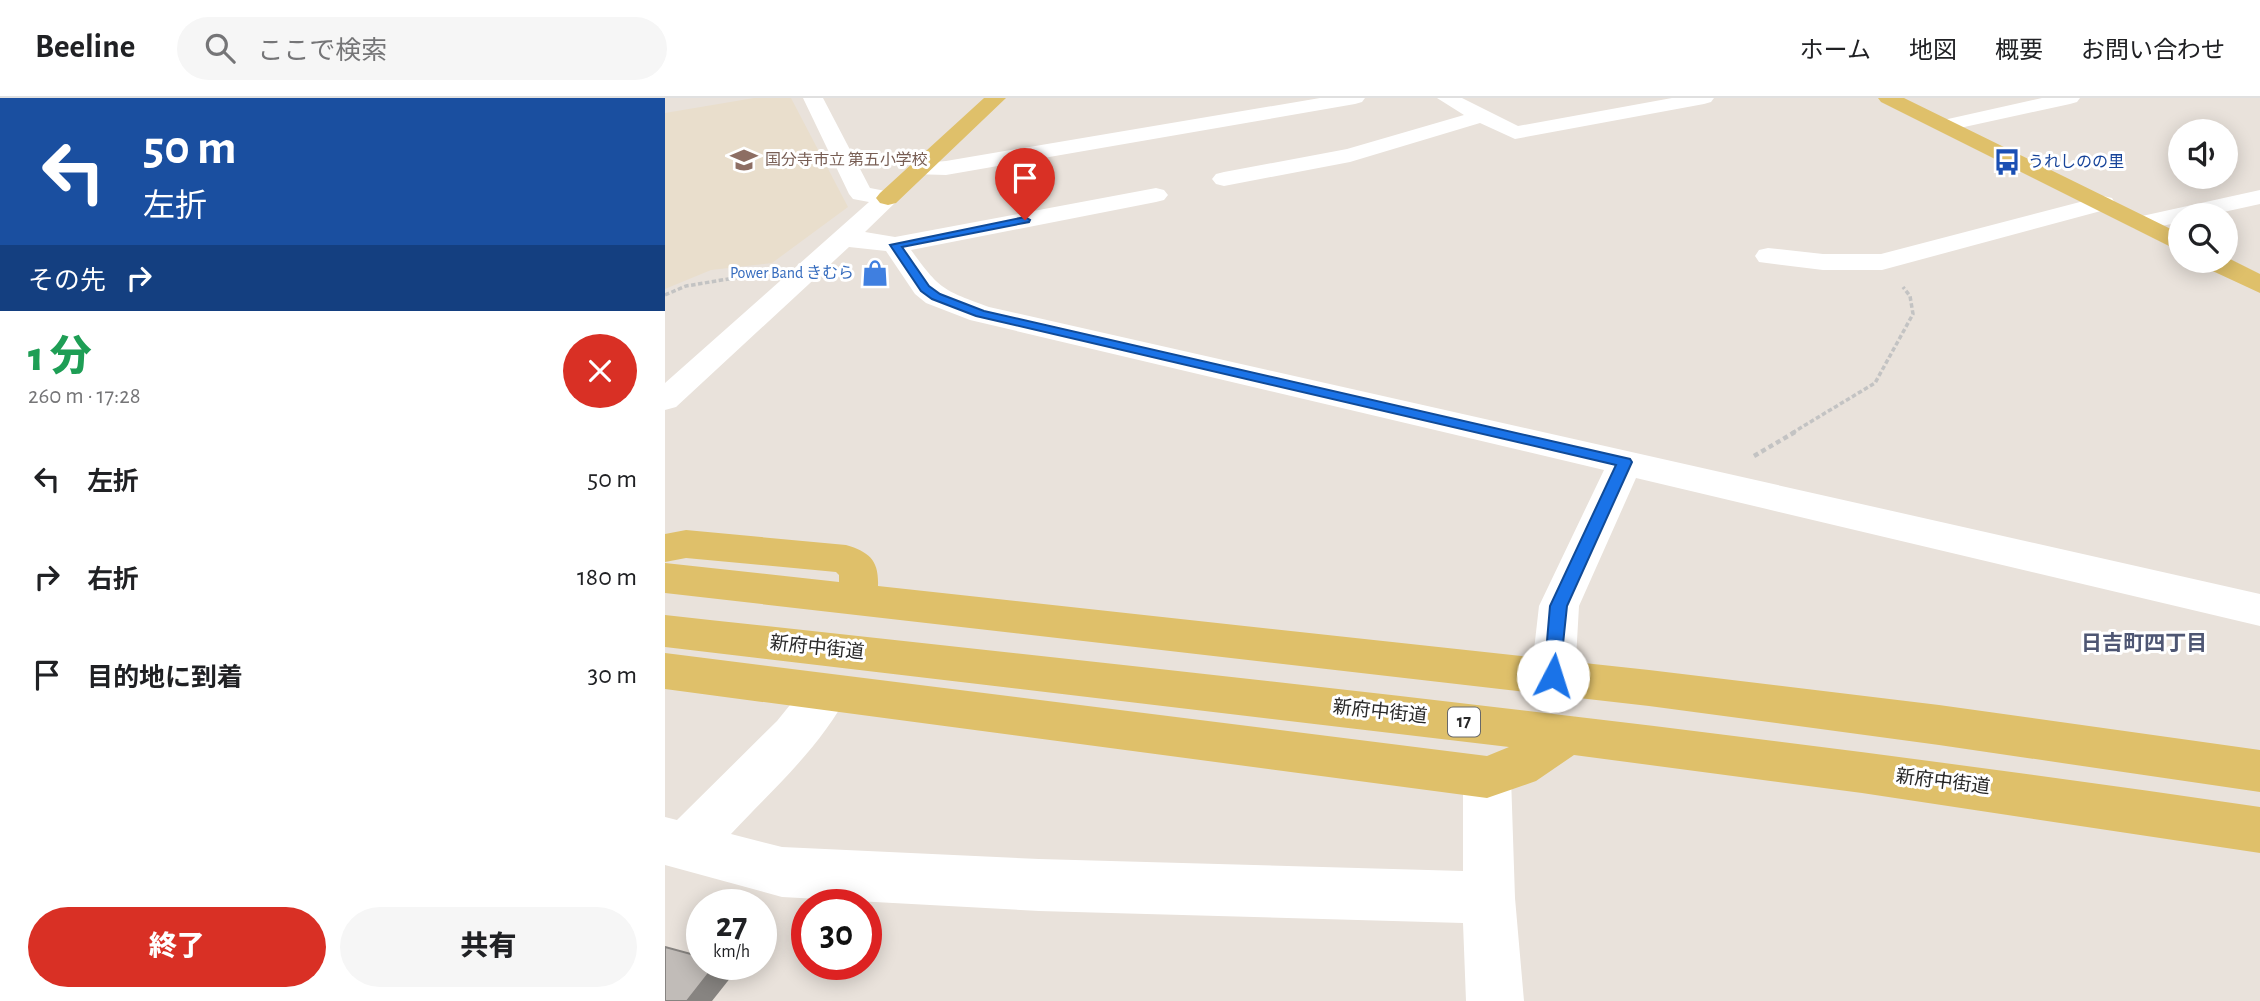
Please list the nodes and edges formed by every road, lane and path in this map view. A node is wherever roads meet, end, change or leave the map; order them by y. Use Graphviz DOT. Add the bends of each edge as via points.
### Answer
graph roads {
  1 [pos="813,98"];
  2 [pos="996,98"];
  3 [pos="1355,98"];
  4 [pos="1447,98"];
  5 [pos="1704,98"];
  6 [pos="1888,98"];
  7 [pos="2070,98"];
  8 [pos="1483,116"];
  9 [pos="1945,125"];
  10 [pos="920,169"];
  11 [pos="1224,178"];
  12 [pos="1156,195"];
  13 [pos="2260,197"];
  14 [pos="888,198"];
  15 [pos="2103,203"];
  16 [pos="2142,223"];
  17 [pos="2168,237"];
  18 [pos="842,239"];
  19 [pos="895,245"];
  20 [pos="1768,256"];
  21 [pos="1882,262"];
  22 [pos="813,266"];
  23 [pos="2236,273"];
  24 [pos="2260,285"];
  25 [pos="665,295"];
  26 [pos="665,400"];
  27 [pos="1625,462"];
  28 [pos="1711,482"];
  29 [pos="665,548"];
  30 [pos="665,578"];
  31 [pos="858,599"];
  32 [pos="2260,610"];
  33 [pos="665,631"];
  34 [pos="665,671"];
  35 [pos="1553,676"];
  36 [pos="827,692"];
  37 [pos="1569,734"];
  38 [pos="2260,771"];
  39 [pos="1487,776"];
  40 [pos="2260,830"];
  41 [pos="675,844"];
  42 [pos="1489,898"];
  43 [pos="1496,1001"];
  1 -- 14 [label="street" via="861,194"];
  2 -- 10 [label="main road"];
  3 -- 10 [label="street"];
  4 -- 8 [label="street"];
  5 -- 8 [label="street" via="1515,133"];
  6 -- 9 [label="main road"];
  7 -- 9 [label="street"];
  8 -- 11 [label="street" via="1350,155"];
  9 -- 15 [label="main road"];
  10 -- 14 [label="main road"];
  12 -- 19 [label="street"];
  13 -- 16 [label="street"];
  14 -- 18 [label="street"];
  15 -- 16 [label="main road"];
  15 -- 21 [label="street"];
  16 -- 17 [label="main road"];
  18 -- 19 [label="street"];
  18 -- 22 [label="street"];
  19 -- 27 [label="street" via="936,297 980,314"];
  20 -- 21 [label="street"];
  21 -- 28 [label="path" via="1910,296 1913,314 1875,383"];
  22 -- 25 [label="path" via="686,286"];
  22 -- 26 [label="street"];
  23 -- 24 [label="main road"];
  27 -- 28 [label="street"];
  27 -- 35 [label="street" via="1559,606"];
  28 -- 32 [label="street"];
  29 -- 31 [label="main road" via="687,544 846,559 859,570"];
  30 -- 31 [label="main road"];
  31 -- 35 [label="main road"];
  33 -- 37 [label="main road, 新府中街道 / 17"];
  34 -- 36 [label="main road"];
  35 -- 38 [label="main road" via="1939,724"];
  36 -- 39 [label="main road"];
  36 -- 41 [label="street" via="793,735"];
  37 -- 39 [label="main road" via="1519,766"];
  37 -- 40 [label="main road, 新府中街道 / 17" via="2039,795"];
  39 -- 42 [label="street"];
  41 -- 42 [label="street" via="782,872 1039,885"];
  42 -- 43 [label="street"];
}
